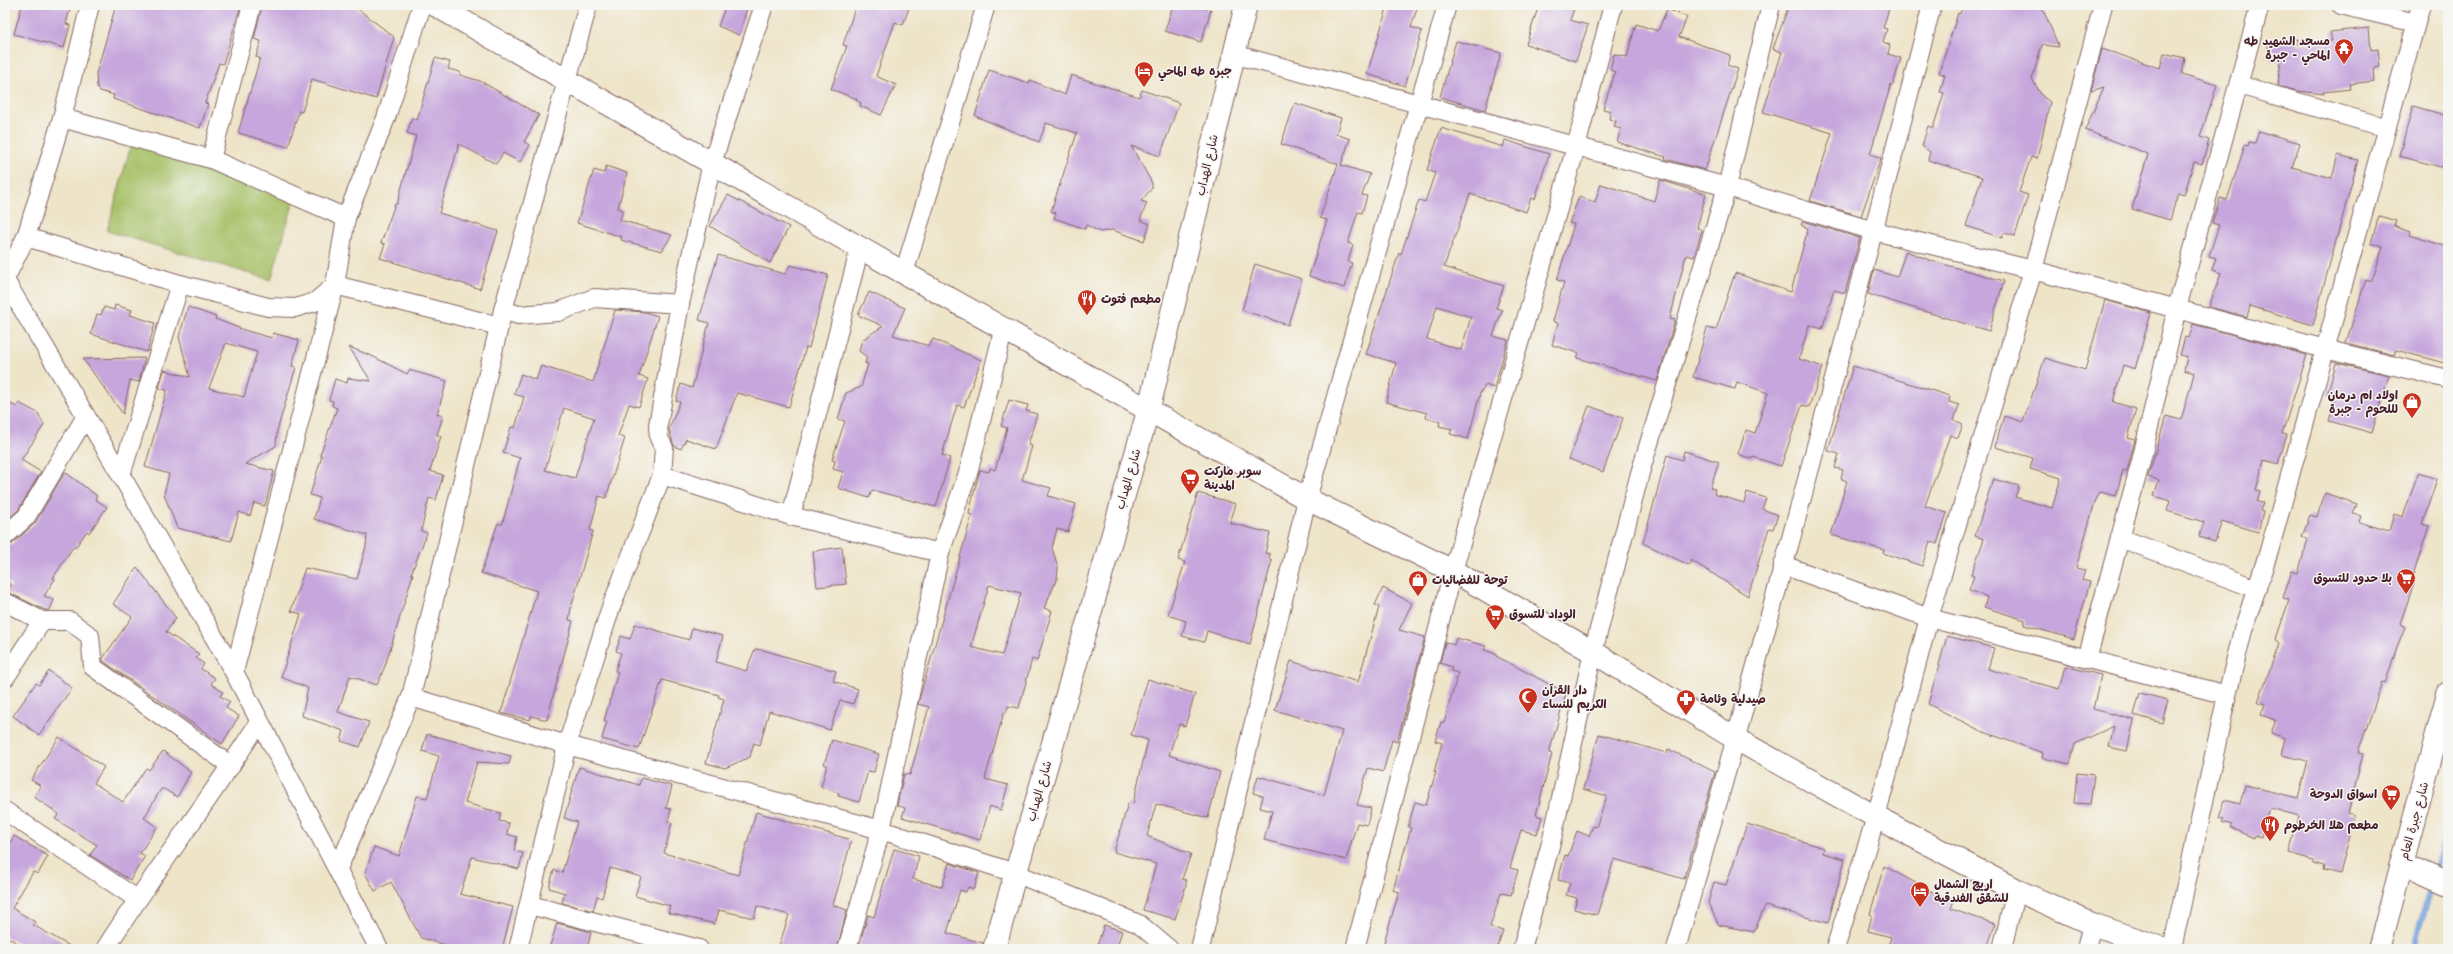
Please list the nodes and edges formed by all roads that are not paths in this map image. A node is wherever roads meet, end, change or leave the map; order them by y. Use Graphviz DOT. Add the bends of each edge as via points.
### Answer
graph roads {
  1 [pos="90,5"];
  2 [pos="252,5"];
  3 [pos="422,5"];
  4 [pos="435,5"];
  5 [pos="588,5"];
  6 [pos="764,5"];
  7 [pos="986,5"];
  8 [pos="1246,5"];
  9 [pos="1447,5"];
  10 [pos="1613,5"];
  11 [pos="1771,5"];
  12 [pos="1932,5"];
  13 [pos="2103,5"];
  14 [pos="2260,5"];
  15 [pos="2341,5"];
  16 [pos="2421,5"];
  17 [pos="2416,23"];
  18 [pos="1233,54"];
  19 [pos="567,80"];
  20 [pos="2239,85"];
  21 [pos="1420,105"];
  22 [pos="62,118"];
  23 [pos="2387,128"];
  24 [pos="1576,147"];
  25 [pos="211,159"];
  26 [pos="712,163"];
  27 [pos="1727,187"];
  28 [pos="346,218"];
  29 [pos="1874,231"];
  30 [pos="26,237"];
  31 [pos="860,247"];
  32 [pos="2033,270"];
  33 [pos="904,273"];
  34 [pos="5,279"];
  35 [pos="180,284"];
  36 [pos="335,286"];
  37 [pos="680,304"];
  38 [pos="2177,308"];
  39 [pos="501,318"];
  40 [pos="1004,327"];
  41 [pos="2325,349"];
  42 [pos="2448,380"];
  43 [pos="1149,408"];
  44 [pos="86,416"];
  45 [pos="122,474"];
  46 [pos="662,475"];
  47 [pos="1307,499"];
  48 [pos="790,516"];
  49 [pos="5,536"];
  50 [pos="2120,538"];
  51 [pos="940,553"];
  52 [pos="1783,565"];
  53 [pos="1452,571"];
  54 [pos="2256,589"];
  55 [pos="5,602"];
  56 [pos="1929,618"];
  57 [pos="42,621"];
  58 [pos="1593,652"];
  59 [pos="2087,659"];
  60 [pos="234,672"];
  61 [pos="5,678"];
  62 [pos="2448,693"];
  63 [pos="2227,696"];
  64 [pos="411,697"];
  65 [pos="259,722"];
  66 [pos="1736,739"];
  67 [pos="567,744"];
  68 [pos="231,766"];
  69 [pos="5,811"];
  70 [pos="1876,817"];
  71 [pos="881,830"];
  72 [pos="2403,864"];
  73 [pos="338,869"];
  74 [pos="1015,873"];
  75 [pos="2448,884"];
  76 [pos="2016,890"];
  77 [pos="137,898"];
  78 [pos="530,905"];
  79 [pos="2092,924"];
  80 [pos="679,946"];
  81 [pos="105,949"];
  82 [pos="379,949"];
  83 [pos="518,949"];
  84 [pos="699,949"];
  85 [pos="847,949"];
  86 [pos="994,949"];
  87 [pos="1169,949"];
  88 [pos="1200,949"];
  89 [pos="1355,949"];
  90 [pos="1522,949"];
  91 [pos="1676,949"];
  92 [pos="1835,949"];
  93 [pos="2002,949"];
  94 [pos="2086,949"];
  95 [pos="2165,949"];
  96 [pos="2172,949"];
  97 [pos="2379,949"];
  1 -- 22 [label="street"];
  2 -- 25 [label="street"];
  3 -- 28 [label="street" via="386,118"];
  4 -- 19 [label="street"];
  5 -- 19 [label="street"];
  6 -- 26 [label="street"];
  7 -- 33 [label="street"];
  8 -- 18 [label="street, شارع الهداب"];
  9 -- 21 [label="street"];
  10 -- 24 [label="street"];
  11 -- 27 [label="street"];
  12 -- 29 [label="street"];
  13 -- 32 [label="street"];
  14 -- 20 [label="street"];
  15 -- 17 [label="street"];
  16 -- 17 [label="street"];
  17 -- 23 [label="street"];
  18 -- 21 [label="street"];
  18 -- 43 [label="street, شارع الهداب"];
  19 -- 26 [label="street"];
  19 -- 39 [label="street"];
  20 -- 23 [label="street"];
  20 -- 38 [label="street"];
  21 -- 24 [label="street"];
  21 -- 47 [label="street"];
  22 -- 25 [label="street"];
  22 -- 30 [label="street"];
  23 -- 41 [label="street"];
  24 -- 27 [label="street"];
  24 -- 53 [label="street"];
  25 -- 28 [label="street"];
  26 -- 31 [label="street"];
  26 -- 37 [label="street"];
  27 -- 29 [label="street"];
  27 -- 58 [label="street" via="1640,473"];
  28 -- 36 [label="street"];
  29 -- 32 [label="street"];
  29 -- 52 [label="street"];
  30 -- 34 [label="street"];
  30 -- 35 [label="street"];
  31 -- 33 [label="street"];
  31 -- 48 [label="street"];
  32 -- 38 [label="street"];
  32 -- 56 [label="street"];
  33 -- 40 [label="street"];
  34 -- 44 [label="street"];
  35 -- 36 [label="street" via="268,307 295,308 315,302"];
  35 -- 45 [label="street"];
  36 -- 39 [label="street"];
  36 -- 60 [label="street"];
  37 -- 39 [label="street" via="594,298 558,312"];
  37 -- 46 [label="street" via="658,425 659,438 664,448"];
  38 -- 41 [label="street"];
  38 -- 50 [label="street"];
  39 -- 64 [label="street"];
  40 -- 43 [label="street"];
  40 -- 51 [label="street" via="969,470"];
  41 -- 42 [label="street"];
  41 -- 54 [label="street"];
  43 -- 47 [label="street"];
  43 -- 74 [label="street, شارع الهداب"];
  44 -- 45 [label="street"];
  44 -- 49 [label="street" via="26,517"];
  45 -- 60 [label="street"];
  46 -- 48 [label="street"];
  46 -- 67 [label="street" via="610,610"];
  47 -- 53 [label="street"];
  47 -- 88 [label="street"];
  48 -- 51 [label="street"];
  50 -- 54 [label="street"];
  50 -- 59 [label="street"];
  51 -- 71 [label="street"];
  52 -- 56 [label="street"];
  52 -- 66 [label="street"];
  53 -- 58 [label="street"];
  53 -- 89 [label="street"];
  54 -- 63 [label="street"];
  55 -- 57 [label="street"];
  56 -- 59 [label="street"];
  56 -- 70 [label="street"];
  57 -- 61 [label="street"];
  57 -- 68 [label="street" via="70,621 90,636 93,667"];
  58 -- 66 [label="street"];
  58 -- 90 [label="street" via="1552,839"];
  59 -- 63 [label="street"];
  60 -- 65 [label="street"];
  62 -- 72 [label="street, شارع جبرة العام"];
  63 -- 96 [label="street"];
  64 -- 67 [label="street"];
  64 -- 73 [label="street"];
  65 -- 68 [label="street"];
  65 -- 73 [label="street"];
  66 -- 70 [label="street"];
  66 -- 91 [label="street"];
  67 -- 71 [label="street"];
  67 -- 78 [label="street"];
  68 -- 77 [label="street"];
  69 -- 77 [label="street"];
  70 -- 76 [label="street"];
  70 -- 92 [label="street"];
  71 -- 74 [label="street"];
  71 -- 85 [label="street"];
  72 -- 75 [label="street"];
  72 -- 97 [label="street, شارع جبرة العام"];
  73 -- 82 [label="street"];
  74 -- 86 [label="street, شارع الهداب"];
  74 -- 87 [label="street" via="1139,924"];
  76 -- 79 [label="street"];
  76 -- 93 [label="street"];
  77 -- 81 [label="street"];
  78 -- 80 [label="street"];
  78 -- 83 [label="street"];
  79 -- 94 [label="street"];
  79 -- 95 [label="street"];
  80 -- 84 [label="street"];
}
